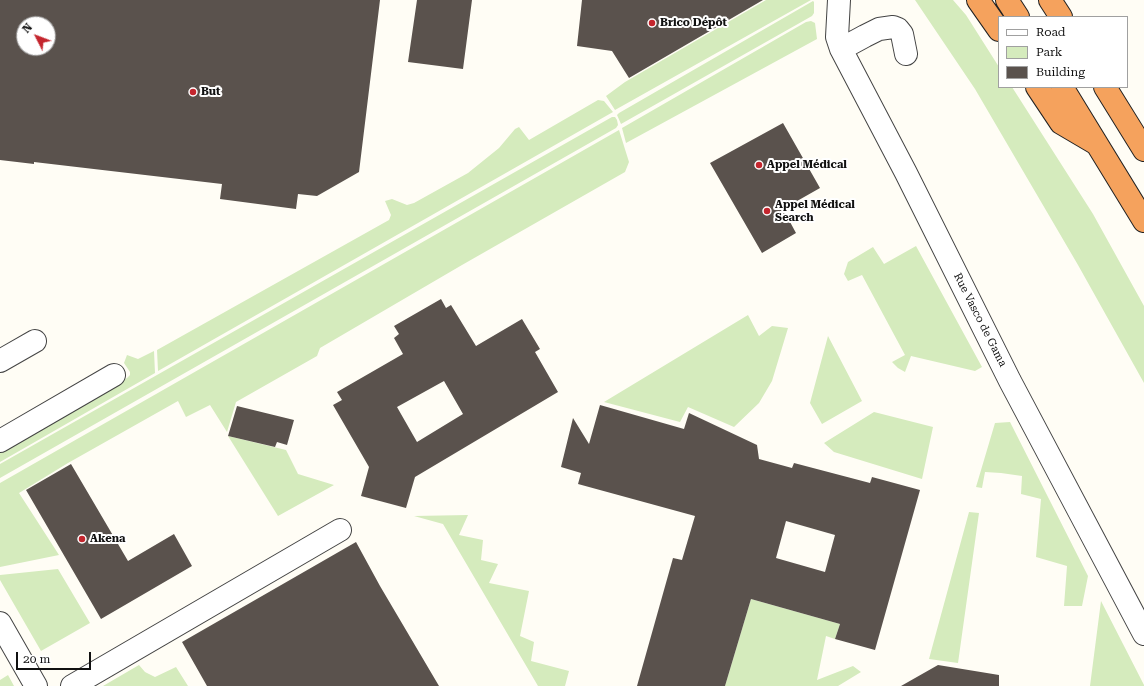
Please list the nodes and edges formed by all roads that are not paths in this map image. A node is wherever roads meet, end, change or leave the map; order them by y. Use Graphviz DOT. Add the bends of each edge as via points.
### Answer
graph roads {
  1 [pos="840,0"];
  2 [pos="978,0"];
  3 [pos="1007,0"];
  4 [pos="1050,0"];
  5 [pos="1017,16"];
  6 [pos="1060,16"];
  7 [pos="998,29"];
  8 [pos="841,50"];
  9 [pos="906,54"];
  10 [pos="1038,88"];
  11 [pos="1063,88"];
  12 [pos="1106,88"];
  13 [pos="1098,144"];
  14 [pos="1144,150"];
  15 [pos="1144,221"];
  16 [pos="35,341"];
  17 [pos="0,360"];
  18 [pos="114,375"];
  19 [pos="0,441"];
  20 [pos="340,530"];
  21 [pos="0,623"];
  22 [pos="1144,634"];
  23 [pos="36,686"];
  24 [pos="72,686"];
  1 -- 8 [label="street, Rue Vasco de Gama" via="837,37"];
  2 -- 7 [label="highway"];
  3 -- 5 [label="highway"];
  4 -- 6 [label="highway"];
  8 -- 9 [label="street" via="879,29 893,27 902,34"];
  8 -- 22 [label="street, Rue Vasco de Gama" via="1010,381"];
  10 -- 13 [label="highway" via="1061,123"];
  11 -- 13 [label="highway"];
  12 -- 14 [label="highway"];
  13 -- 15 [label="highway"];
  16 -- 17 [label="street"];
  18 -- 19 [label="street"];
  20 -- 24 [label="street"];
  21 -- 23 [label="street"];
}
